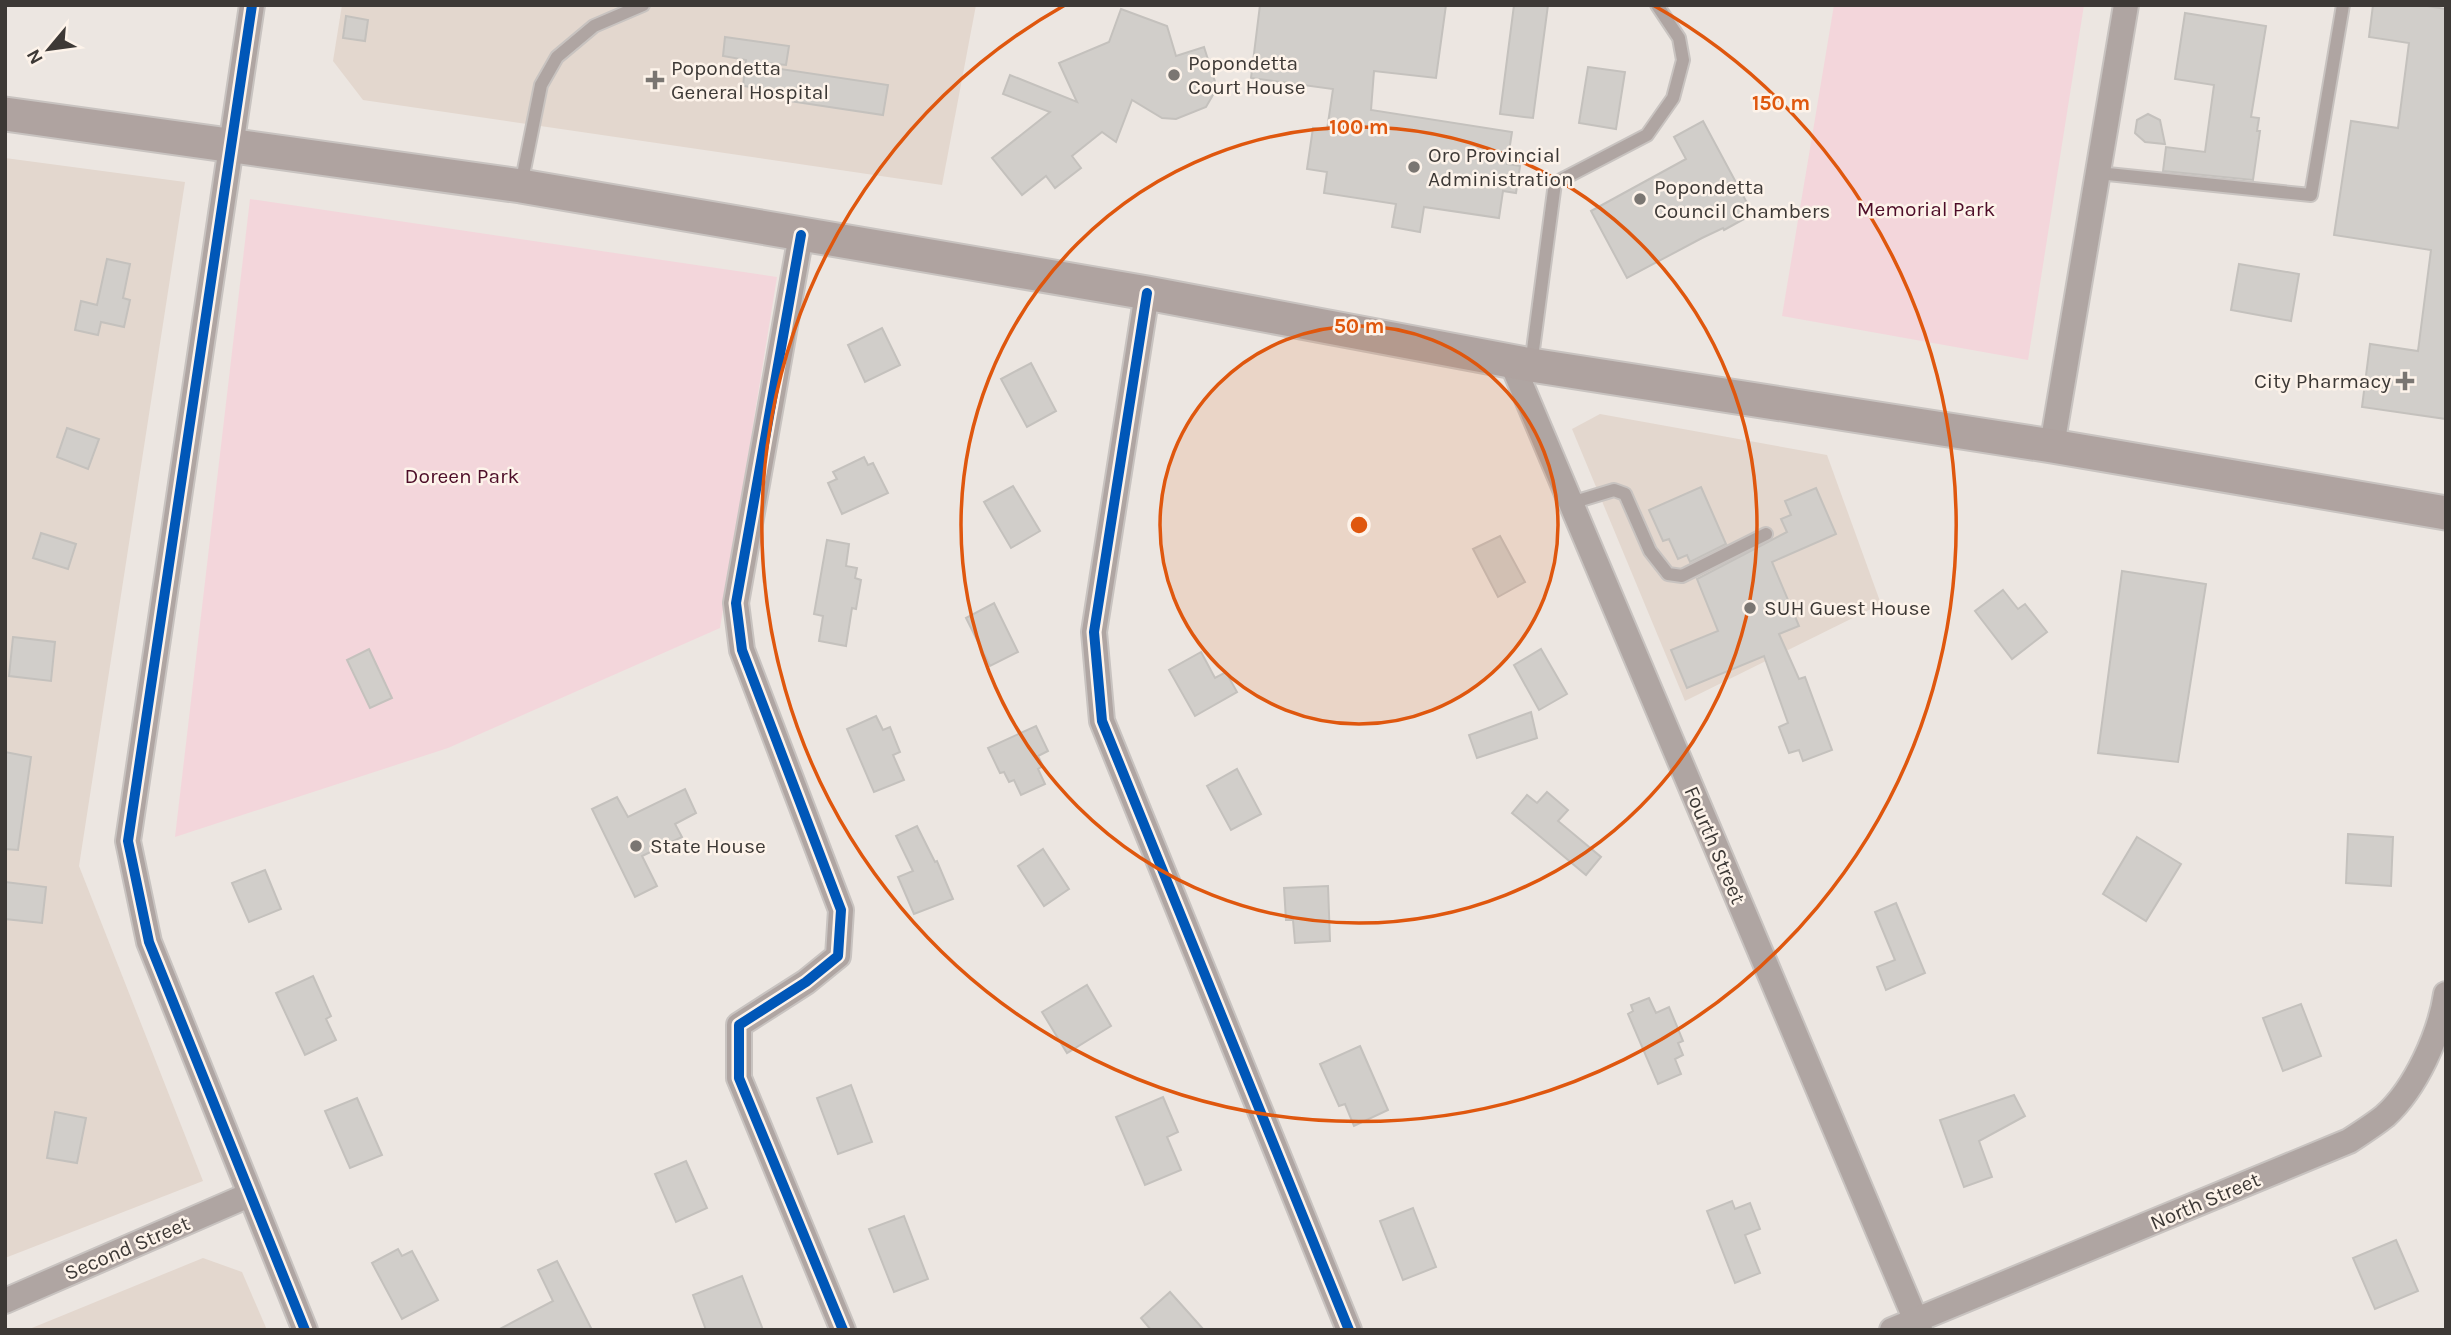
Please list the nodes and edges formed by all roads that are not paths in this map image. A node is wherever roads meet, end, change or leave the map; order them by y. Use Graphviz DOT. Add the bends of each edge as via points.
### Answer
graph roads {
  1 [pos="252,5"];
  2 [pos="643,5"];
  3 [pos="1657,5"];
  4 [pos="2126,5"];
  5 [pos="2343,5"];
  6 [pos="5,114"];
  7 [pos="233,146"];
  8 [pos="2098,173"];
  9 [pos="521,186"];
  10 [pos="801,235"];
  11 [pos="1147,293"];
  12 [pos="1521,363"];
  13 [pos="2052,446"];
  14 [pos="1571,503"];
  15 [pos="2446,513"];
  16 [pos="1766,534"];
  17 [pos="2446,994"];
  18 [pos="249,1195"];
  19 [pos="5,1301"];
  20 [pos="1918,1325"];
  21 [pos="305,1330"];
  22 [pos="843,1330"];
  23 [pos="1349,1330"];
  24 [pos="1892,1330"];
  1 -- 7 [label="street"];
  2 -- 9 [label="lane" via="594,26 557,57 541,86"];
  3 -- 12 [label="lane" via="1679,38 1683,60 1673,98 1647,135 1555,183"];
  4 -- 8 [label="street"];
  5 -- 8 [label="lane" via="2311,195"];
  6 -- 7 [label="main road"];
  7 -- 9 [label="main road"];
  7 -- 18 [label="street" via="128,841 149,943"];
  8 -- 13 [label="street"];
  9 -- 10 [label="main road"];
  10 -- 11 [label="main road"];
  10 -- 22 [label="street" via="736,603 742,650 841,910 838,956 739,1025 739,1078"];
  11 -- 12 [label="main road"];
  11 -- 23 [label="street" via="1094,632 1102,720"];
  12 -- 13 [label="main road"];
  12 -- 14 [label="street, Fourth Street"];
  13 -- 15 [label="main road"];
  14 -- 16 [label="lane" via="1614,490 1625,494 1650,551 1668,574 1682,576"];
  14 -- 20 [label="street, Fourth Street"];
  17 -- 20 [label="street, North Street" via="2442,1019 2418,1074 2386,1115 2349,1141"];
  18 -- 19 [label="street, Second Street"];
  18 -- 21 [label="street"];
  20 -- 24 [label="street, North Street"];
}
